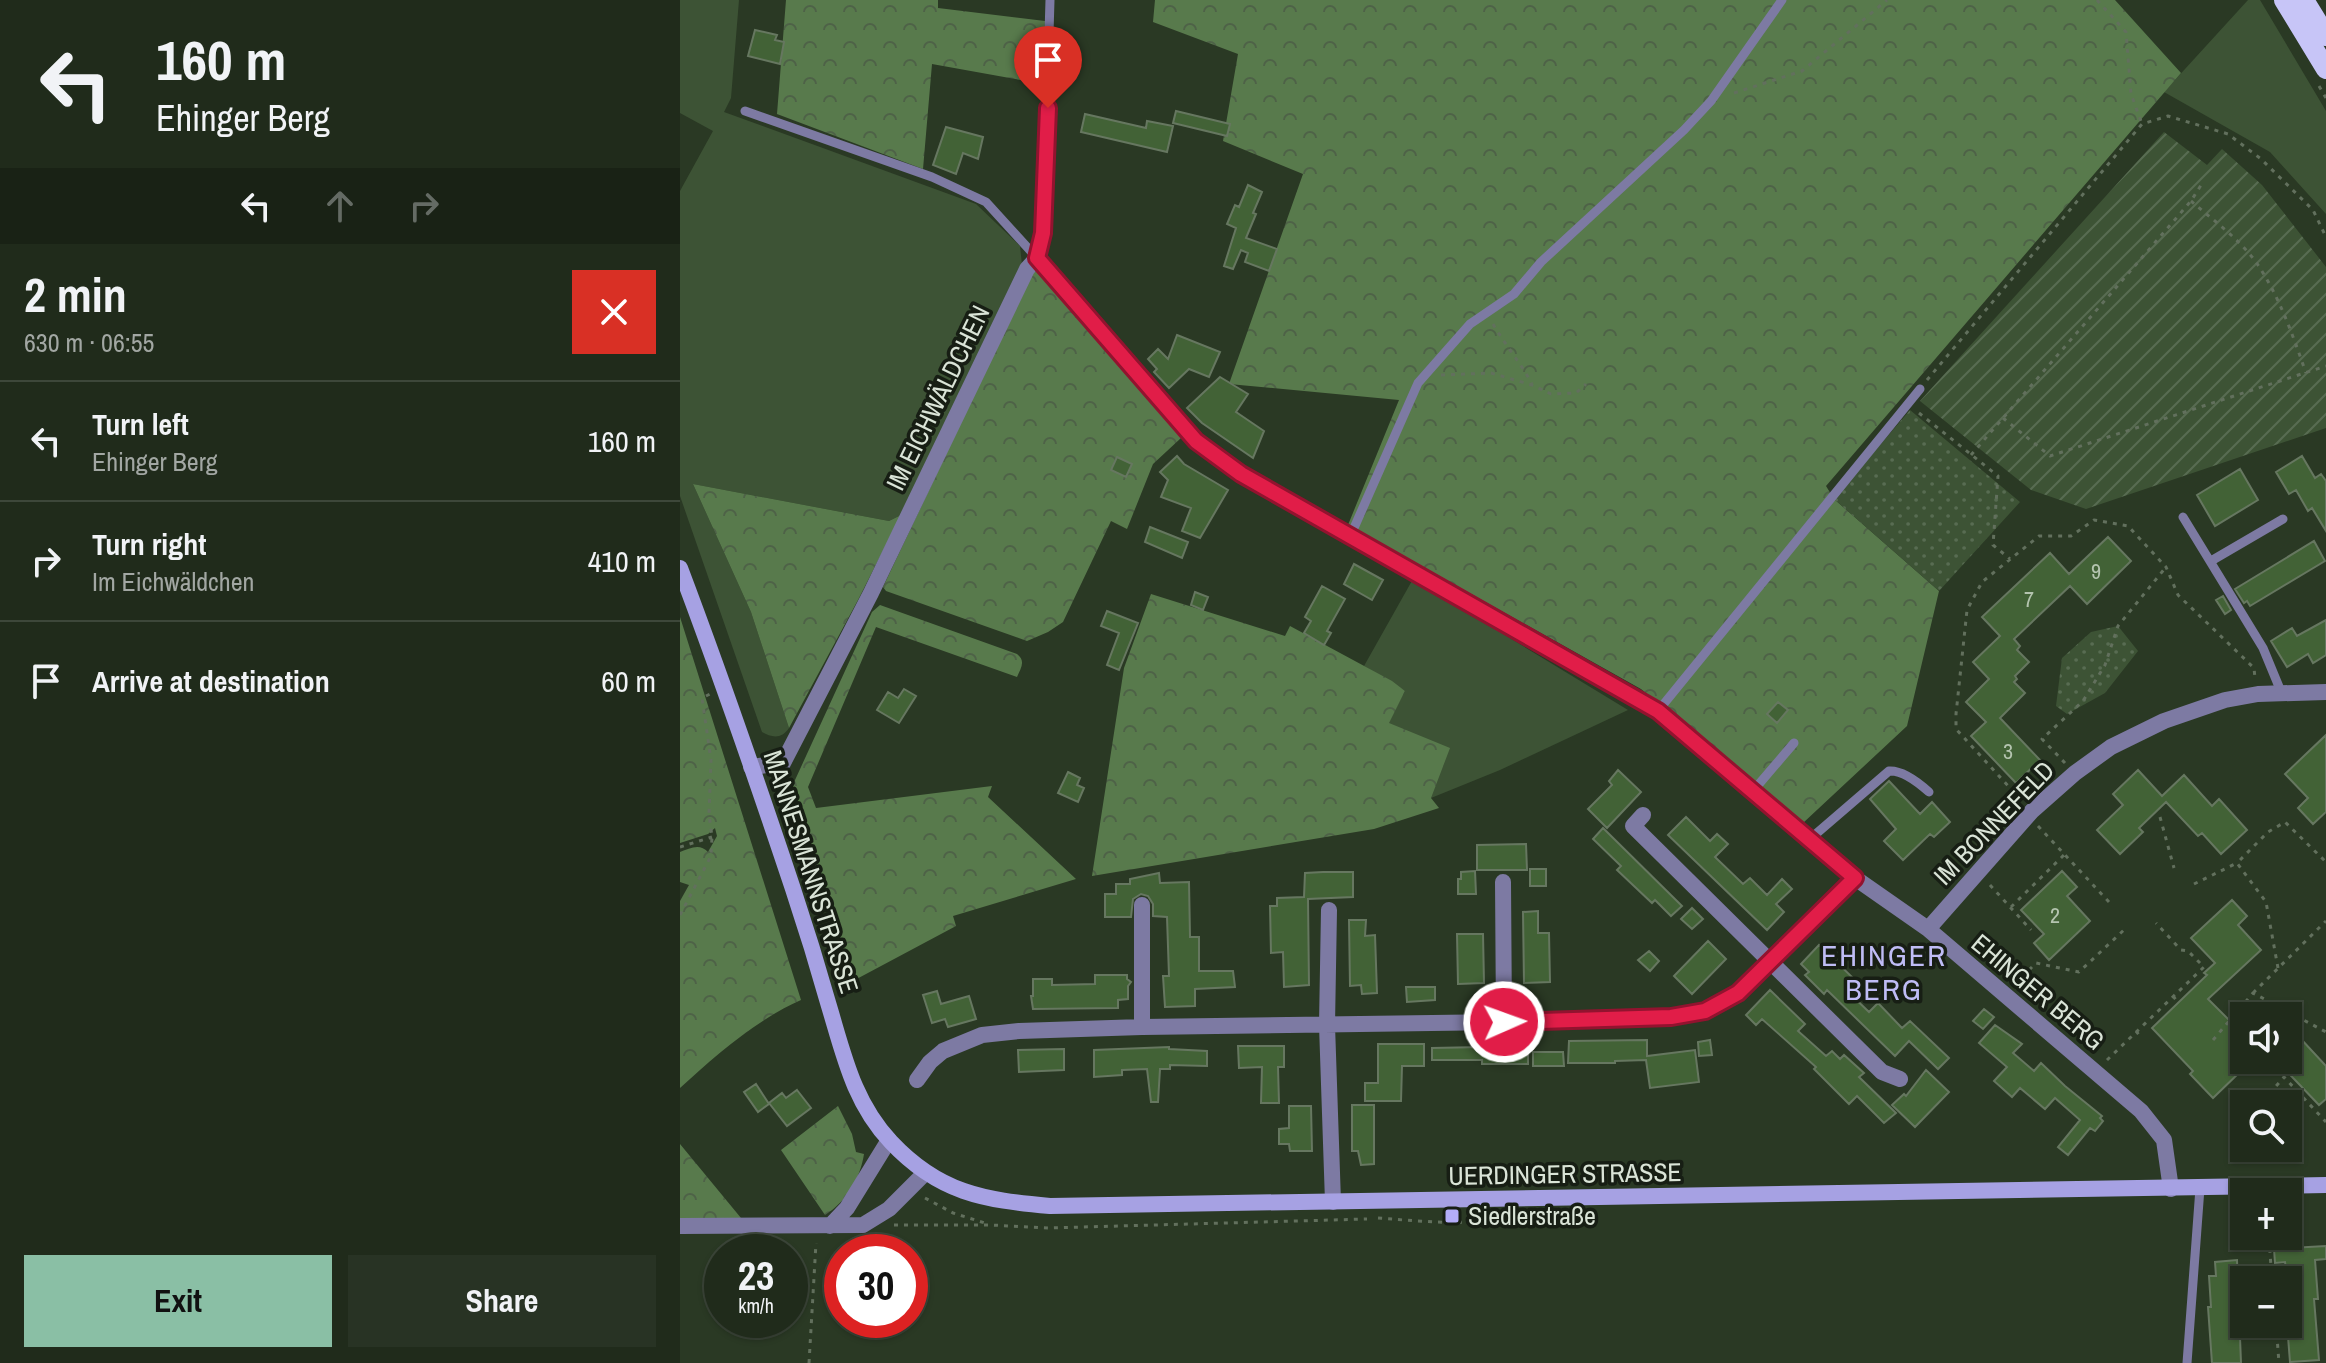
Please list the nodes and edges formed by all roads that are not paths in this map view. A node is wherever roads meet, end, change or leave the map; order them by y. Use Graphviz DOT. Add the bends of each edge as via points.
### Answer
graph roads {
  1 [pos="1050,0"];
  2 [pos="1782,0"];
  3 [pos="2284,0"];
  4 [pos="2304,0"];
  5 [pos="2326,36"];
  6 [pos="2326,69"];
  7 [pos="745,111"];
  8 [pos="1037,258"];
  9 [pos="1920,389"];
  10 [pos="2183,517"];
  11 [pos="2283,519"];
  12 [pos="1350,537"];
  13 [pos="2211,561"];
  14 [pos="680,568"];
  15 [pos="2326,692"];
  16 [pos="2282,694"];
  17 [pos="1658,711"];
  18 [pos="1794,743"];
  19 [pos="751,767"];
  20 [pos="1753,791"];
  21 [pos="1929,792"];
  22 [pos="1643,815"];
  23 [pos="1810,839"];
  24 [pos="1855,878"];
  25 [pos="1503,882"];
  26 [pos="1142,905"];
  27 [pos="1329,910"];
  28 [pos="1928,929"];
  29 [pos="1770,962"];
  30 [pos="1504,1022"];
  31 [pos="1327,1025"];
  32 [pos="1142,1027"];
  33 [pos="1900,1079"];
  34 [pos="917,1080"];
  35 [pos="889,1140"];
  36 [pos="925,1173"];
  37 [pos="2326,1185"];
  38 [pos="2200,1188"];
  39 [pos="2171,1189"];
  40 [pos="1333,1202"];
  41 [pos="680,1226"];
  42 [pos="824,1226"];
  43 [pos="2187,1363"];
  1 -- 8 [label="lane, IM EICHWÄLDCHEN" via="1043,233"];
  2 -- 12 [label="lane" via="1711,101 1684,130 1541,262 1514,294 1470,324 1418,383"];
  3 -- 6 [label="main road"];
  4 -- 5 [label="main road"];
  7 -- 8 [label="lane" via="932,177 986,202"];
  8 -- 12 [label="street, EHINGER BERG" via="1196,441 1241,474"];
  8 -- 19 [label="street, IM EICHWÄLDCHEN" via="783,763"];
  9 -- 17 [label="lane"];
  10 -- 13 [label="lane"];
  11 -- 13 [label="lane"];
  12 -- 17 [label="street, EHINGER BERG"];
  13 -- 16 [label="lane" via="2263,648"];
  14 -- 19 [label="main road, MANNESMANNSTRASSE"];
  15 -- 16 [label="street, IM BONNEFELD"];
  16 -- 28 [label="street, IM BONNEFELD" via="2225,700 2111,747 2030,814"];
  17 -- 20 [label="street, EHINGER BERG"];
  18 -- 20 [label="lane"];
  19 -- 35 [label="main road, MANNESMANNSTRASSE" via="851,1081"];
  20 -- 23 [label="street, EHINGER BERG"];
  21 -- 23 [label="lane" via="1889,771"];
  22 -- 29 [label="street" via="1633,826"];
  23 -- 24 [label="street, EHINGER BERG"];
  24 -- 28 [label="street, EHINGER BERG"];
  24 -- 29 [label="street"];
  25 -- 30 [label="street"];
  26 -- 32 [label="street"];
  27 -- 31 [label="street"];
  28 -- 39 [label="street, EHINGER BERG" via="2141,1111 2164,1140"];
  29 -- 30 [label="street" via="1738,993 1705,1011 1671,1017"];
  29 -- 33 [label="street" via="1882,1072"];
  30 -- 31 [label="street"];
  31 -- 32 [label="street"];
  31 -- 40 [label="street"];
  32 -- 34 [label="street" via="982,1035 943,1051"];
  35 -- 36 [label="main road, MANNESMANNSTRASSE"];
  35 -- 42 [label="street" via="847,1208"];
  36 -- 40 [label="main road, UERDINGER STRASSE" via="982,1197 1050,1206"];
  36 -- 42 [label="street" via="889,1209 863,1225"];
  37 -- 38 [label="main road, UERDINGER STRASSE"];
  38 -- 39 [label="main road, UERDINGER STRASSE"];
  38 -- 43 [label="lane"];
  39 -- 40 [label="main road, UERDINGER STRASSE"];
  41 -- 42 [label="street"];
}
